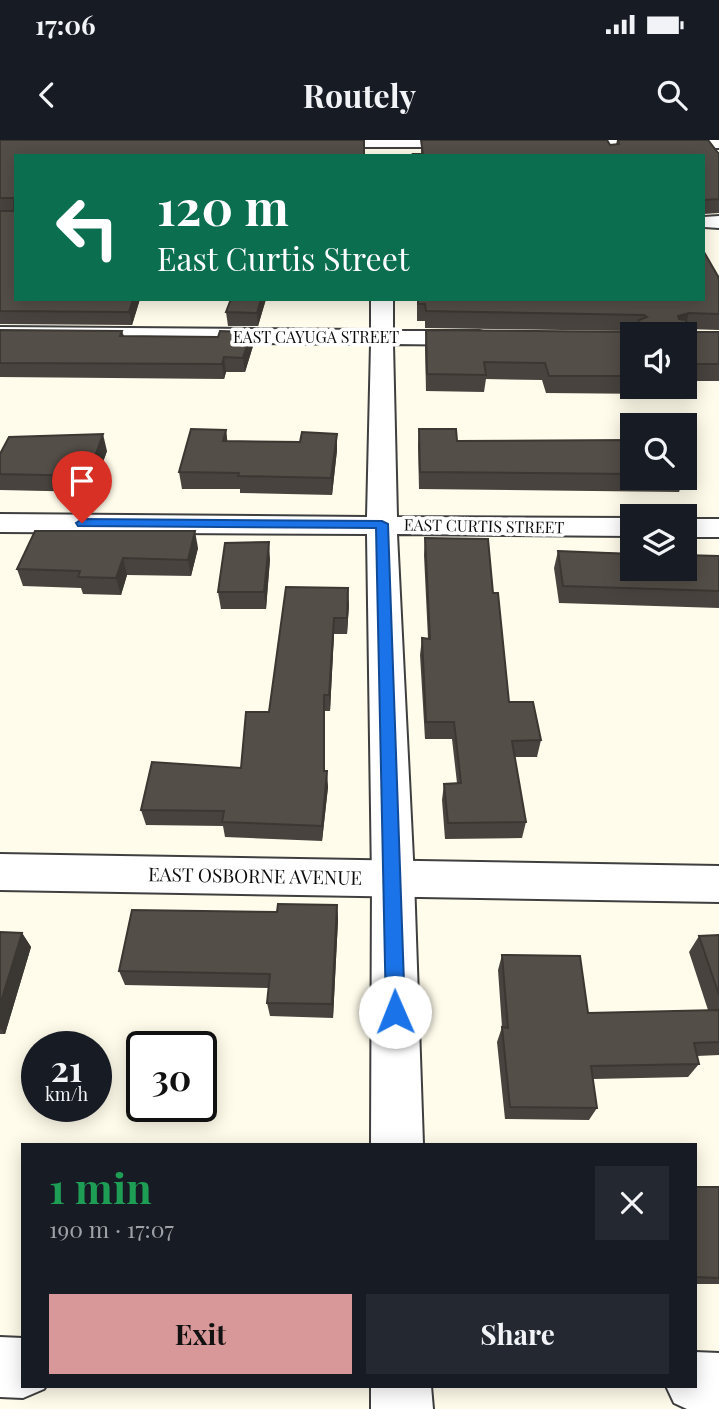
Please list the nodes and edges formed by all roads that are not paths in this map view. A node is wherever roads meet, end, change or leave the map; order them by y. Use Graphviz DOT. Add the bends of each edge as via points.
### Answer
graph roads {
  1 [pos="300,142"];
  2 [pos="493,142"];
  3 [pos="534,142"];
  4 [pos="719,142"];
  5 [pos="382,146"];
  6 [pos="382,301"];
  7 [pos="0,334"];
  8 [pos="383,337"];
  9 [pos="507,338"];
  10 [pos="0,523"];
  11 [pos="382,524"];
  12 [pos="620,527"];
  13 [pos="697,528"];
  14 [pos="719,528"];
  15 [pos="0,872"];
  16 [pos="393,879"];
  17 [pos="719,884"];
  18 [pos="397,1143"];
  19 [pos="0,1367"];
  20 [pos="21,1368"];
  21 [pos="697,1382"];
  22 [pos="719,1383"];
  23 [pos="401,1388"];
  24 [pos="402,1409"];
  1 -- 5 [label="street"];
  2 -- 5 [label="street"];
  3 -- 4 [label="street"];
  6 -- 8 [label="street"];
  7 -- 8 [label="street, EAST CAYUGA STREET"];
  8 -- 9 [label="street, EAST CAYUGA STREET"];
  8 -- 11 [label="street"];
  10 -- 11 [label="street, EAST CURTIS STREET"];
  11 -- 12 [label="street, EAST CURTIS STREET"];
  11 -- 16 [label="street"];
  13 -- 14 [label="street"];
  15 -- 16 [label="street, EAST OSBORNE AVENUE"];
  16 -- 17 [label="street, EAST OSBORNE AVENUE"];
  16 -- 18 [label="street"];
  19 -- 20 [label="street"];
  21 -- 22 [label="street"];
  23 -- 24 [label="street"];
}
